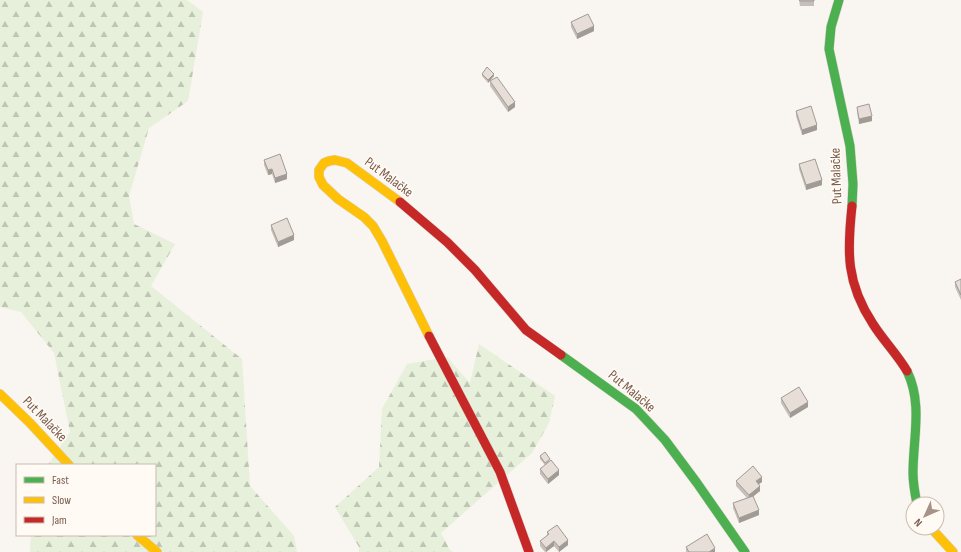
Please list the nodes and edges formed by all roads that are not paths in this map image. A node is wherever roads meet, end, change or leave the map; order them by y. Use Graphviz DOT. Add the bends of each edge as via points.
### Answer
graph roads {
  1 [pos="839,0"];
  2 [pos="0,394"];
  3 [pos="68,464"];
  4 [pos="915,496"];
  5 [pos="138,536"];
  6 [pos="938,536"];
  7 [pos="157,552"];
  8 [pos="529,552"];
  9 [pos="745,552"];
  10 [pos="953,552"];
  1 -- 4 [label="main road, Put Malačke" via="829,45 852,157 849,251 851,275 872,323 906,370 914,389 917,408 913,474"];
  2 -- 3 [label="main road, Put Malačke"];
  5 -- 7 [label="main road"];
  6 -- 10 [label="main road"];
  8 -- 9 [label="main road, Put Malačke" via="500,472 441,362 382,241 362,215 320,182 319,169 328,161 347,163 406,206 475,270 526,330 636,409 665,440"];
}
